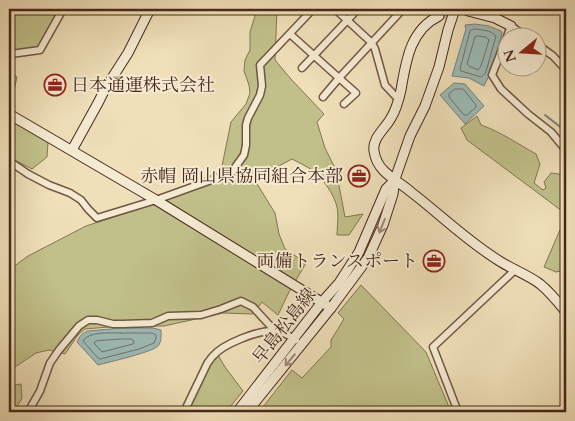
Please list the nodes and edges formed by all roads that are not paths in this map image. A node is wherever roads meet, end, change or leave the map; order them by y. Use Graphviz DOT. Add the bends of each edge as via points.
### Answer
graph roads {
  1 [pos="63,9"];
  2 [pos="150,9"];
  3 [pos="313,9"];
  4 [pos="335,9"];
  5 [pos="358,9"];
  6 [pos="403,9"];
  7 [pos="454,9"];
  8 [pos="468,11"];
  9 [pos="439,16"];
  10 [pos="348,21"];
  11 [pos="511,26"];
  12 [pos="514,28"];
  13 [pos="290,34"];
  14 [pos="372,43"];
  15 [pos="548,52"];
  16 [pos="314,55"];
  17 [pos="9,59"];
  18 [pos="302,68"];
  19 [pos="566,70"];
  20 [pos="339,78"];
  21 [pos="323,96"];
  22 [pos="398,100"];
  23 [pos="344,104"];
  24 [pos="9,114"];
  25 [pos="72,150"];
  26 [pos="566,150"];
  27 [pos="9,161"];
  28 [pos="395,180"];
  29 [pos="156,200"];
  30 [pos="516,270"];
  31 [pos="322,302"];
  32 [pos="331,308"];
  33 [pos="566,312"];
  34 [pos="275,330"];
  35 [pos="294,339"];
  36 [pos="303,345"];
  37 [pos="28,412"];
  38 [pos="184,412"];
  39 [pos="237,412"];
  40 [pos="247,412"];
  41 [pos="458,412"];
  1 -- 17 [label="street" via="40,50 11,54"];
  2 -- 25 [label="street"];
  3 -- 13 [label="street"];
  4 -- 10 [label="street"];
  5 -- 10 [label="street"];
  6 -- 14 [label="street"];
  7 -- 28 [label="street, 早島松島線" via="439,67"];
  8 -- 11 [label="street"];
  9 -- 22 [label="street" via="424,26 413,41"];
  10 -- 14 [label="street"];
  10 -- 16 [label="street"];
  11 -- 12 [label="street"];
  11 -- 26 [label="street" via="492,75 501,89 551,132"];
  13 -- 16 [label="street"];
  13 -- 29 [label="street" via="260,65 262,86 246,125 244,155 231,173"];
  14 -- 20 [label="street"];
  14 -- 22 [label="street" via="385,84"];
  15 -- 19 [label="street"];
  16 -- 18 [label="street"];
  16 -- 20 [label="street"];
  20 -- 21 [label="street"];
  20 -- 23 [label="street" via="356,93"];
  22 -- 28 [label="street" via="391,118 374,142 376,160"];
  24 -- 25 [label="street"];
  25 -- 29 [label="street"];
  27 -- 29 [label="street" via="81,200 97,218"];
  28 -- 30 [label="street" via="461,233"];
  28 -- 31 [label="street, 早島松島線" via="386,189 359,252 340,283"];
  28 -- 32 [label="street, 早島松島線, one-way" via="383,225 368,258"];
  29 -- 31 [label="street"];
  30 -- 33 [label="street" via="550,293"];
  30 -- 41 [label="street" via="433,347"];
  31 -- 32 [label="street"];
  31 -- 35 [label="street, 早島松島線"];
  32 -- 36 [label="street, 早島松島線"];
  34 -- 35 [label="street"];
  34 -- 37 [label="street" via="253,307 241,301 201,315 168,316 152,322 112,324 88,320 79,326 50,363"];
  34 -- 38 [label="street" via="247,337 213,356"];
  35 -- 36 [label="street"];
  35 -- 39 [label="street, 早島松島線"];
  36 -- 40 [label="street, 早島松島線, one-way"];
}
